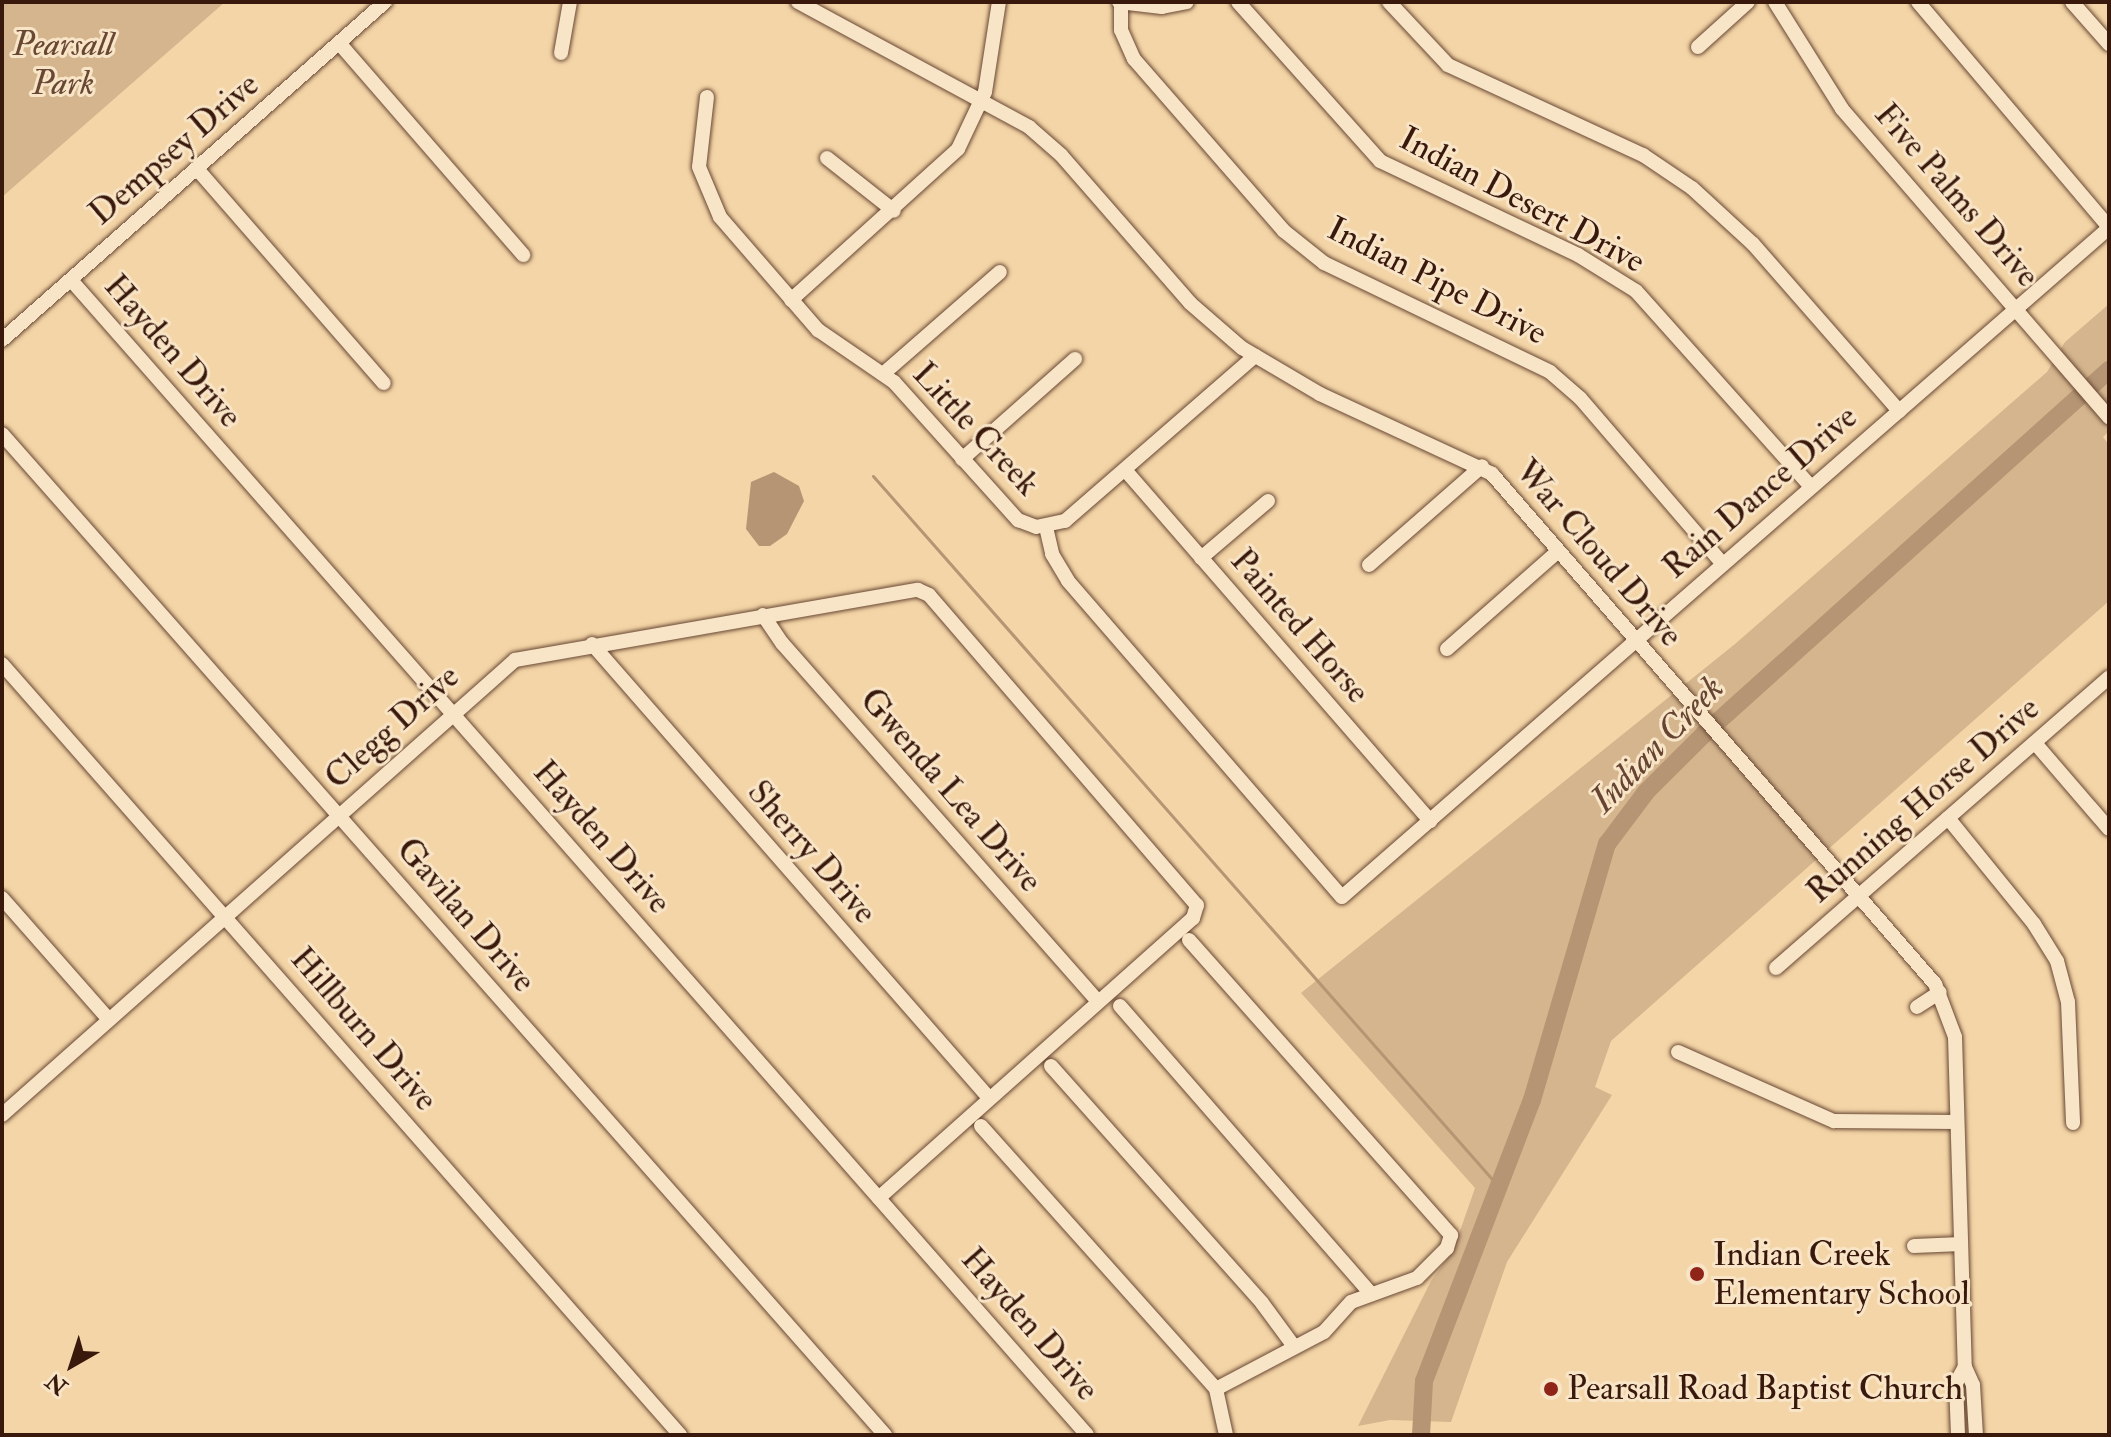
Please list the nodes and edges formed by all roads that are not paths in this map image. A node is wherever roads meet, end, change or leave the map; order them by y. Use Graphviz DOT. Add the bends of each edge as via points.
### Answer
graph roads {
  1 [pos="385,2"];
  2 [pos="570,2"];
  3 [pos="798,2"];
  4 [pos="999,2"];
  5 [pos="1120,2"];
  6 [pos="1187,2"];
  7 [pos="1238,2"];
  8 [pos="1389,2"];
  9 [pos="1748,2"];
  10 [pos="1775,2"];
  11 [pos="1918,2"];
  12 [pos="2072,2"];
  13 [pos="339,43"];
  14 [pos="2109,44"];
  15 [pos="1698,47"];
  16 [pos="561,53"];
  17 [pos="707,97"];
  18 [pos="982,102"];
  19 [pos="827,158"];
  20 [pos="197,169"];
  21 [pos="894,211"];
  22 [pos="2109,227"];
  23 [pos="523,255"];
  24 [pos="1000,272"];
  25 [pos="71,280"];
  26 [pos="791,300"];
  27 [pos="2015,309"];
  28 [pos="2,340"];
  29 [pos="1255,356"];
  30 [pos="1075,359"];
  31 [pos="883,374"];
  32 [pos="384,383"];
  33 [pos="1899,411"];
  34 [pos="2109,417"];
  35 [pos="2,434"];
  36 [pos="962,459"];
  37 [pos="1482,466"];
  38 [pos="1126,471"];
  39 [pos="1811,487"];
  40 [pos="1268,501"];
  41 [pos="1046,527"];
  42 [pos="1558,551"];
  43 [pos="1201,558"];
  44 [pos="1722,563"];
  45 [pos="1369,565"];
  46 [pos="763,615"];
  47 [pos="1635,640"];
  48 [pos="592,644"];
  49 [pos="1447,649"];
  50 [pos="2,664"];
  51 [pos="2109,678"];
  52 [pos="453,714"];
  53 [pos="2035,743"];
  54 [pos="339,815"];
  55 [pos="1948,818"];
  56 [pos="1430,821"];
  57 [pos="2109,829"];
  58 [pos="1860,895"];
  59 [pos="1342,897"];
  60 [pos="2,898"];
  61 [pos="224,916"];
  62 [pos="1189,940"];
  63 [pos="1776,968"];
  64 [pos="1940,992"];
  65 [pos="1098,1002"];
  66 [pos="1120,1006"];
  67 [pos="1917,1007"];
  68 [pos="109,1020"];
  69 [pos="1678,1052"];
  70 [pos="1051,1066"];
  71 [pos="989,1098"];
  72 [pos="2,1115"];
  73 [pos="1957,1122"];
  74 [pos="2073,1123"];
  75 [pos="981,1126"];
  76 [pos="879,1198"];
  77 [pos="1961,1244"];
  78 [pos="1914,1246"];
  79 [pos="1371,1294"];
  80 [pos="1293,1345"];
  81 [pos="1965,1367"];
  82 [pos="1216,1389"];
  83 [pos="680,1435"];
  84 [pos="885,1435"];
  85 [pos="1087,1435"];
  86 [pos="1226,1435"];
  87 [pos="1958,1435"];
  88 [pos="1976,1435"];
  1 -- 13 [label="street, Dempsey Drive"];
  2 -- 16 [label="street"];
  3 -- 18 [label="street, War Cloud Drive"];
  4 -- 18 [label="street"];
  5 -- 6 [label="street" via="1162,7"];
  5 -- 44 [label="street, Indian Pipe Drive" via="1121,30 1134,59 1284,231 1324,263 1550,372 1580,398"];
  7 -- 39 [label="street, Indian Desert Drive" via="1380,161 1578,255 1636,291"];
  8 -- 33 [label="street" via="1448,65 1643,155 1692,188 1753,244"];
  9 -- 15 [label="street"];
  10 -- 27 [label="street, Five Palms Drive" via="1842,109"];
  11 -- 22 [label="street"];
  12 -- 14 [label="street"];
  13 -- 20 [label="street, Dempsey Drive"];
  13 -- 23 [label="street"];
  17 -- 26 [label="street, Little Creek" via="699,156 709,198"];
  18 -- 21 [label="street" via="946,163"];
  18 -- 29 [label="street, War Cloud Drive" via="1029,127 1061,155 1190,303"];
  19 -- 21 [label="street"];
  20 -- 25 [label="street, Dempsey Drive"];
  20 -- 32 [label="street"];
  21 -- 26 [label="street"];
  22 -- 27 [label="street, Rain Dance Drive"];
  24 -- 31 [label="street"];
  25 -- 28 [label="street, Dempsey Drive"];
  25 -- 52 [label="street, Hayden Drive"];
  26 -- 31 [label="street, Little Creek" via="831,340"];
  27 -- 33 [label="street, Rain Dance Drive"];
  27 -- 34 [label="street, Five Palms Drive"];
  29 -- 37 [label="street, War Cloud Drive" via="1320,394"];
  29 -- 38 [label="street"];
  30 -- 36 [label="street"];
  31 -- 36 [label="street, Little Creek"];
  33 -- 39 [label="street, Rain Dance Drive"];
  35 -- 54 [label="street, Gavilan Drive"];
  36 -- 41 [label="street, Little Creek" via="1010,514"];
  37 -- 42 [label="street, War Cloud Drive"];
  37 -- 45 [label="street"];
  38 -- 41 [label="street" via="1065,521"];
  38 -- 43 [label="street, Painted Horse"];
  39 -- 44 [label="street, Rain Dance Drive"];
  40 -- 43 [label="street"];
  41 -- 59 [label="street, Little Creek" via="1052,554 1068,581"];
  42 -- 47 [label="street, War Cloud Drive"];
  42 -- 49 [label="street"];
  43 -- 56 [label="street, Painted Horse"];
  44 -- 47 [label="street, Rain Dance Drive"];
  46 -- 48 [label="street, Clegg Drive"];
  46 -- 65 [label="street, Gwenda Lea Drive"];
  46 -- 65 [label="street, Clegg Drive" via="922,591 1197,905 1193,918"];
  47 -- 56 [label="street, Rain Dance Drive"];
  47 -- 58 [label="street, War Cloud Drive"];
  48 -- 52 [label="street, Clegg Drive" via="519,658"];
  48 -- 71 [label="street, Sherry Drive"];
  50 -- 61 [label="street, Hillburn Drive"];
  51 -- 53 [label="street, Running Horse Drive"];
  52 -- 54 [label="street, Clegg Drive"];
  52 -- 76 [label="street, Hayden Drive"];
  53 -- 55 [label="street, Running Horse Drive"];
  53 -- 57 [label="street"];
  54 -- 61 [label="street, Clegg Drive"];
  54 -- 84 [label="street, Gavilan Drive"];
  55 -- 58 [label="street, Running Horse Drive"];
  55 -- 74 [label="street" via="2034,924 2057,961 2068,1002"];
  56 -- 59 [label="street, Rain Dance Drive"];
  58 -- 63 [label="street, Running Horse Drive"];
  58 -- 64 [label="street, War Cloud Drive"];
  60 -- 68 [label="street"];
  61 -- 68 [label="street, Clegg Drive"];
  61 -- 83 [label="street, Hillburn Drive"];
  62 -- 79 [label="street" via="1451,1235 1447,1248 1417,1278"];
  64 -- 67 [label="street"];
  64 -- 73 [label="street, War Cloud Drive" via="1955,1037"];
  65 -- 71 [label="street"];
  66 -- 79 [label="street"];
  68 -- 72 [label="street, Clegg Drive"];
  69 -- 73 [label="street" via="1834,1121"];
  70 -- 80 [label="street" via="1262,1303"];
  71 -- 76 [label="street"];
  73 -- 77 [label="street, War Cloud Drive"];
  75 -- 82 [label="street"];
  76 -- 85 [label="street, Hayden Drive"];
  77 -- 78 [label="street"];
  77 -- 81 [label="street, War Cloud Drive"];
  79 -- 80 [label="street" via="1351,1302 1324,1332"];
  80 -- 82 [label="street"];
  81 -- 87 [label="street, War Cloud Drive" via="1956,1383"];
  81 -- 88 [label="street, War Cloud Drive" via="1973,1385"];
  82 -- 86 [label="street"];
}
